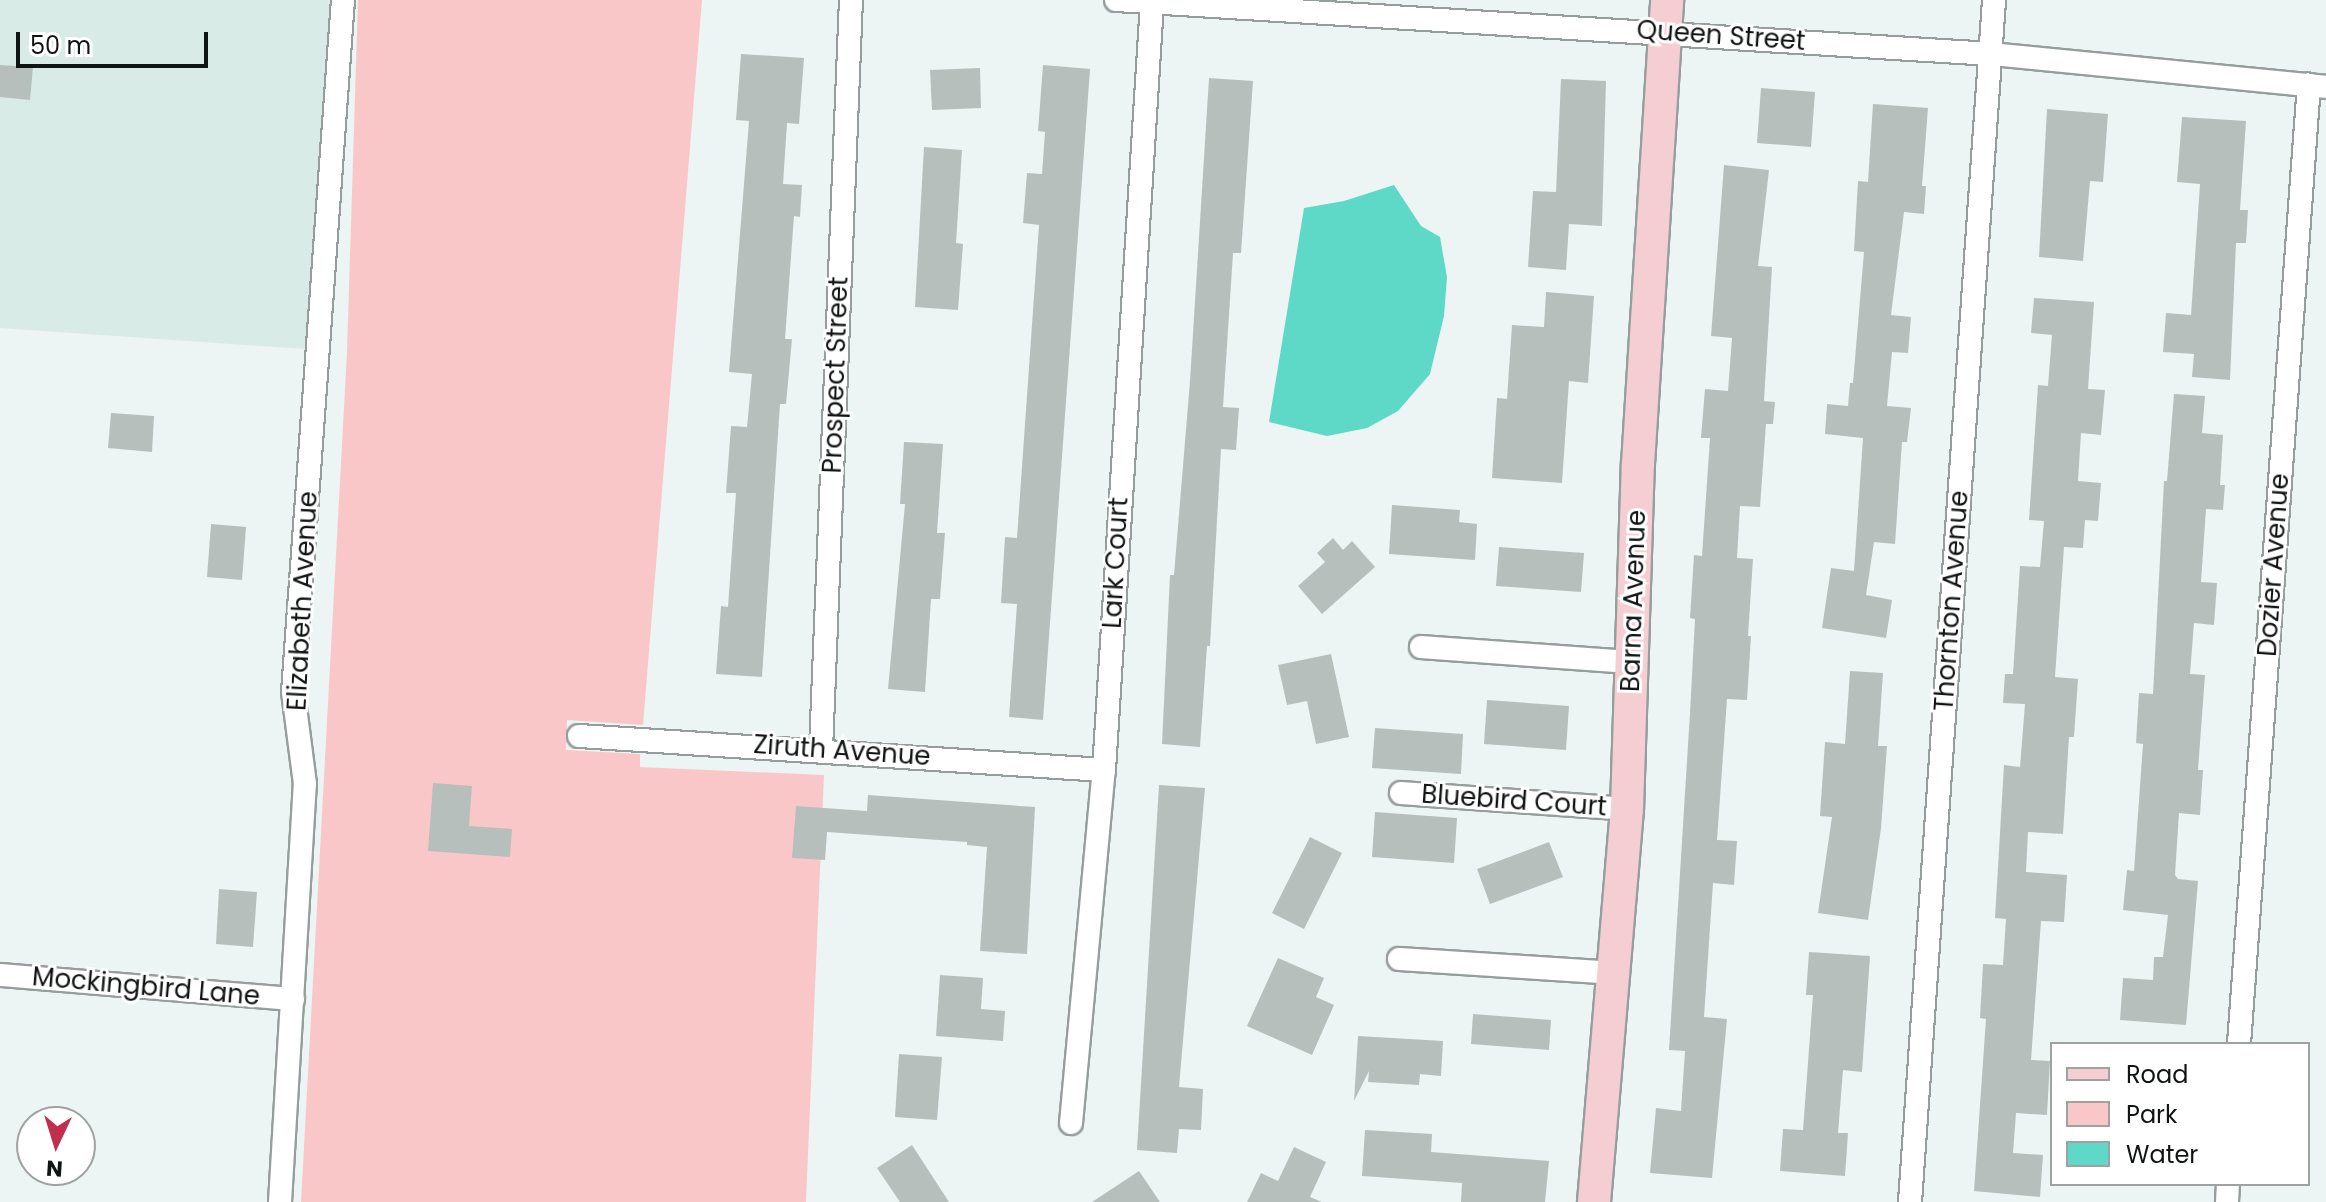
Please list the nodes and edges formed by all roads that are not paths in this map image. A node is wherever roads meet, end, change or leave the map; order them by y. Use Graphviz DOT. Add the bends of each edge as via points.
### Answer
graph roads {
  1 [pos="343,0"];
  2 [pos="851,0"];
  3 [pos="1116,0"];
  4 [pos="1667,0"];
  5 [pos="1994,0"];
  6 [pos="1152,2"];
  7 [pos="1665,32"];
  8 [pos="1991,54"];
  9 [pos="2318,86"];
  10 [pos="1421,647"];
  11 [pos="1632,662"];
  12 [pos="579,736"];
  13 [pos="821,749"];
  14 [pos="1104,770"];
  15 [pos="1401,793"];
  16 [pos="1627,809"];
  17 [pos="1399,959"];
  18 [pos="1613,973"];
  19 [pos="0,975"];
  20 [pos="293,999"];
  21 [pos="2239,1042"];
  22 [pos="1071,1123"];
  23 [pos="280,1202"];
  24 [pos="1594,1202"];
  25 [pos="1910,1202"];
  1 -- 20 [label="street, Elizabeth Avenue" via="293,692 305,784"];
  2 -- 13 [label="street, Prospect Street"];
  3 -- 6 [label="street, Queen Street"];
  4 -- 7 [label="street, Barna Avenue"];
  5 -- 8 [label="street, Thornton Avenue"];
  6 -- 7 [label="street, Queen Street"];
  6 -- 14 [label="street, Lark Court"];
  7 -- 8 [label="street, Queen Street"];
  7 -- 11 [label="street, Barna Avenue" via="1638,464"];
  8 -- 9 [label="street, Queen Street"];
  8 -- 25 [label="street, Thornton Avenue"];
  9 -- 21 [label="street, Dozier Avenue"];
  10 -- 11 [label="street"];
  11 -- 16 [label="street, Barna Avenue"];
  12 -- 13 [label="street, Ziruth Avenue"];
  13 -- 14 [label="street, Ziruth Avenue"];
  14 -- 22 [label="street, Lark Court"];
  15 -- 16 [label="street, Bluebird Court"];
  16 -- 18 [label="street, Barna Avenue"];
  17 -- 18 [label="street"];
  18 -- 24 [label="street, Barna Avenue"];
  19 -- 20 [label="street, Mockingbird Lane"];
  20 -- 23 [label="street, Elizabeth Avenue"];
}
